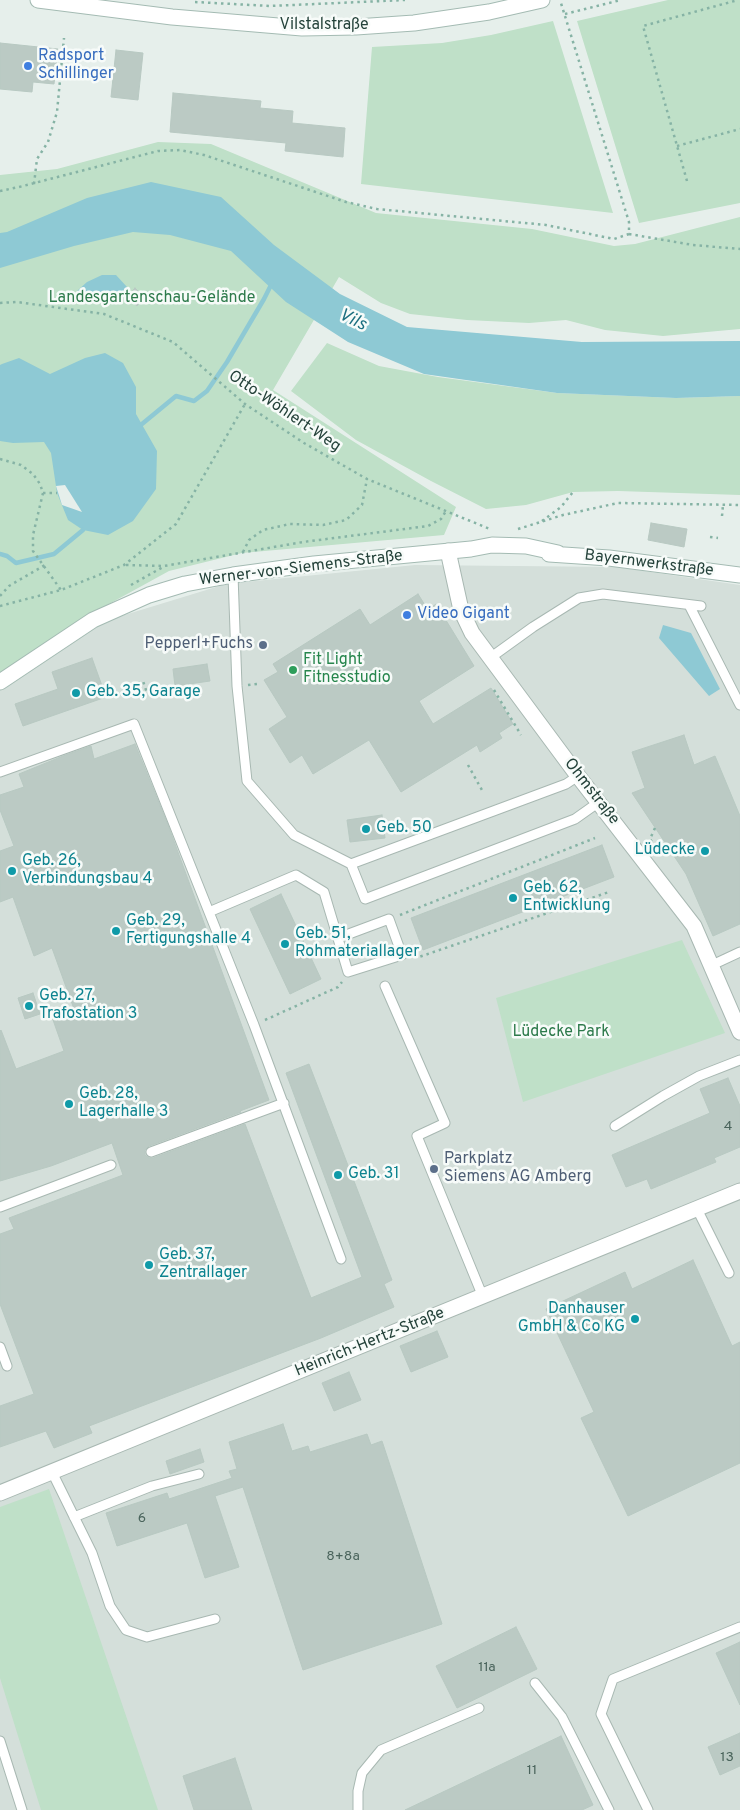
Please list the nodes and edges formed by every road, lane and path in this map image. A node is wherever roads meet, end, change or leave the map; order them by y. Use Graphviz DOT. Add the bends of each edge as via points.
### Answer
graph roads {
  1 [pos="38,0"];
  2 [pos="405,0"];
  3 [pos="542,0"];
  4 [pos="560,0"];
  5 [pos="620,0"];
  6 [pos="738,0"];
  7 [pos="189,2"];
  8 [pos="565,14"];
  9 [pos="64,38"];
  10 [pos="740,129"];
  11 [pos="677,146"];
  12 [pos="687,180"];
  13 [pos="34,184"];
  14 [pos="0,191"];
  15 [pos="629,234"];
  16 [pos="740,249"];
  17 [pos="0,303"];
  18 [pos="245,404"];
  19 [pos="0,459"];
  20 [pos="367,479"];
  21 [pos="573,492"];
  22 [pos="43,493"];
  23 [pos="58,493"];
  24 [pos="723,505"];
  25 [pos="740,505"];
  26 [pos="446,511"];
  27 [pos="722,516"];
  28 [pos="538,523"];
  29 [pos="490,529"];
  30 [pos="519,529"];
  31 [pos="710,537"];
  32 [pos="718,538"];
  33 [pos="448,551"];
  34 [pos="242,553"];
  35 [pos="44,564"];
  36 [pos="124,565"];
  37 [pos="233,575"];
  38 [pos="740,576"];
  39 [pos="61,590"];
  40 [pos="0,596"];
  41 [pos="689,605"];
  42 [pos="0,606"];
  43 [pos="702,606"];
  44 [pos="490,658"];
  45 [pos="0,682"];
  46 [pos="138,683"];
  47 [pos="491,686"];
  48 [pos="147,693"];
  49 [pos="740,705"];
  50 [pos="522,735"];
  51 [pos="468,765"];
  52 [pos="0,772"];
  53 [pos="578,776"];
  54 [pos="483,792"];
  55 [pos="599,802"];
  56 [pos="595,838"];
  57 [pos="351,864"];
  58 [pos="609,892"];
  59 [pos="209,912"];
  60 [pos="389,919"];
  61 [pos="338,938"];
  62 [pos="740,952"];
  63 [pos="402,955"];
  64 [pos="710,966"];
  65 [pos="348,972"];
  66 [pos="385,986"];
  67 [pos="269,1018"];
  68 [pos="740,1032"];
  69 [pos="740,1060"];
  70 [pos="284,1103"];
  71 [pos="615,1126"];
  72 [pos="152,1152"];
  73 [pos="111,1165"];
  74 [pos="740,1191"];
  75 [pos="0,1207"];
  76 [pos="697,1208"];
  77 [pos="340,1259"];
  78 [pos="729,1273"];
  79 [pos="483,1297"];
  80 [pos="0,1347"];
  81 [pos="7,1366"];
  82 [pos="52,1472"];
  83 [pos="199,1474"];
  84 [pos="0,1492"];
  85 [pos="74,1517"];
  86 [pos="215,1619"];
  87 [pos="740,1627"];
  88 [pos="535,1683"];
  89 [pos="479,1708"];
  90 [pos="0,1741"];
  91 [pos="22,1810"];
  92 [pos="358,1810"];
  93 [pos="609,1810"];
  94 [pos="648,1810"];
  1 -- 3 [label="street, Vilstalstraße" via="172,18 302,28 414,23"];
  2 -- 7 [label="path" via="270,6"];
  4 -- 8 [label="path"];
  5 -- 8 [label="path"];
  6 -- 11 [label="path" via="643,26"];
  8 -- 15 [label="path" via="629,222"];
  9 -- 13 [label="path" via="57,112 48,142 37,159"];
  10 -- 11 [label="path"];
  11 -- 12 [label="path"];
  13 -- 14 [label="path"];
  13 -- 15 [label="path" via="158,151 180,150 377,209 546,225 614,239"];
  15 -- 16 [label="path"];
  17 -- 18 [label="path, Otto-Wöhlert-Weg" via="17,302 104,314 173,342"];
  18 -- 20 [label="path, Otto-Wöhlert-Weg"];
  18 -- 36 [label="path" via="176,524"];
  19 -- 22 [label="path" via="21,465 33,474"];
  20 -- 26 [label="path, Otto-Wöhlert-Weg"];
  20 -- 34 [label="path" via="362,505 346,520 323,525 290,524 263,530 249,540"];
  21 -- 28 [label="path" via="561,507"];
  22 -- 23 [label="path"];
  22 -- 35 [label="path" via="32,545"];
  24 -- 25 [label="path"];
  24 -- 27 [label="path"];
  24 -- 28 [label="path" via="618,503"];
  26 -- 29 [label="path, Otto-Wöhlert-Weg"];
  26 -- 34 [label="path" via="441,519 428,526"];
  28 -- 30 [label="path"];
  31 -- 32 [label="path"];
  33 -- 37 [label="street, Werner-von-Siemens-Straße"];
  33 -- 38 [label="street, Bayernwerkstraße" via="492,545 526,546"];
  33 -- 44 [label="street, Ohmstraße" via="461,610"];
  34 -- 36 [label="path" via="164,566"];
  35 -- 39 [label="path"];
  35 -- 40 [label="path" via="9,586"];
  36 -- 39 [label="path"];
  37 -- 45 [label="street, Werner-von-Siemens-Straße" via="149,595 93,620"];
  37 -- 57 [label="lane" via="237,686 247,781 294,835"];
  39 -- 42 [label="path"];
  41 -- 43 [label="lane"];
  41 -- 44 [label="lane" via="603,594 579,598"];
  41 -- 49 [label="lane"];
  44 -- 53 [label="street, Ohmstraße"];
  46 -- 48 [label="path" via="143,681"];
  47 -- 50 [label="path"];
  51 -- 54 [label="path"];
  52 -- 59 [label="lane" via="134,724"];
  53 -- 55 [label="street, Ohmstraße"];
  53 -- 57 [label="lane" via="566,784"];
  55 -- 57 [label="lane" via="575,819 365,899"];
  55 -- 64 [label="street, Ohmstraße" via="694,926"];
  56 -- 60 [label="path"];
  58 -- 63 [label="path" via="419,957"];
  59 -- 61 [label="lane" via="296,875 324,892"];
  59 -- 70 [label="lane"];
  60 -- 61 [label="lane"];
  60 -- 63 [label="lane"];
  61 -- 65 [label="lane"];
  62 -- 64 [label="lane"];
  63 -- 65 [label="lane"];
  64 -- 68 [label="street, Ohmstraße"];
  65 -- 67 [label="path" via="338,987"];
  66 -- 79 [label="lane" via="445,1123 417,1136"];
  69 -- 71 [label="lane" via="677,1088"];
  70 -- 72 [label="lane"];
  70 -- 77 [label="lane"];
  73 -- 75 [label="lane"];
  74 -- 76 [label="street, Heinrich-Hertz-Straße"];
  76 -- 78 [label="lane"];
  76 -- 79 [label="street, Heinrich-Hertz-Straße"];
  79 -- 82 [label="street, Heinrich-Hertz-Straße"];
  80 -- 81 [label="lane"];
  82 -- 84 [label="street, Heinrich-Hertz-Straße"];
  82 -- 85 [label="lane"];
  83 -- 85 [label="lane" via="152,1486"];
  85 -- 86 [label="lane" via="92,1553 110,1606 126,1630 147,1637"];
  87 -- 94 [label="lane" via="613,1679 601,1714"];
  88 -- 93 [label="lane" via="562,1718"];
  89 -- 92 [label="lane" via="381,1750 362,1773"];
  90 -- 91 [label="lane"];
}
